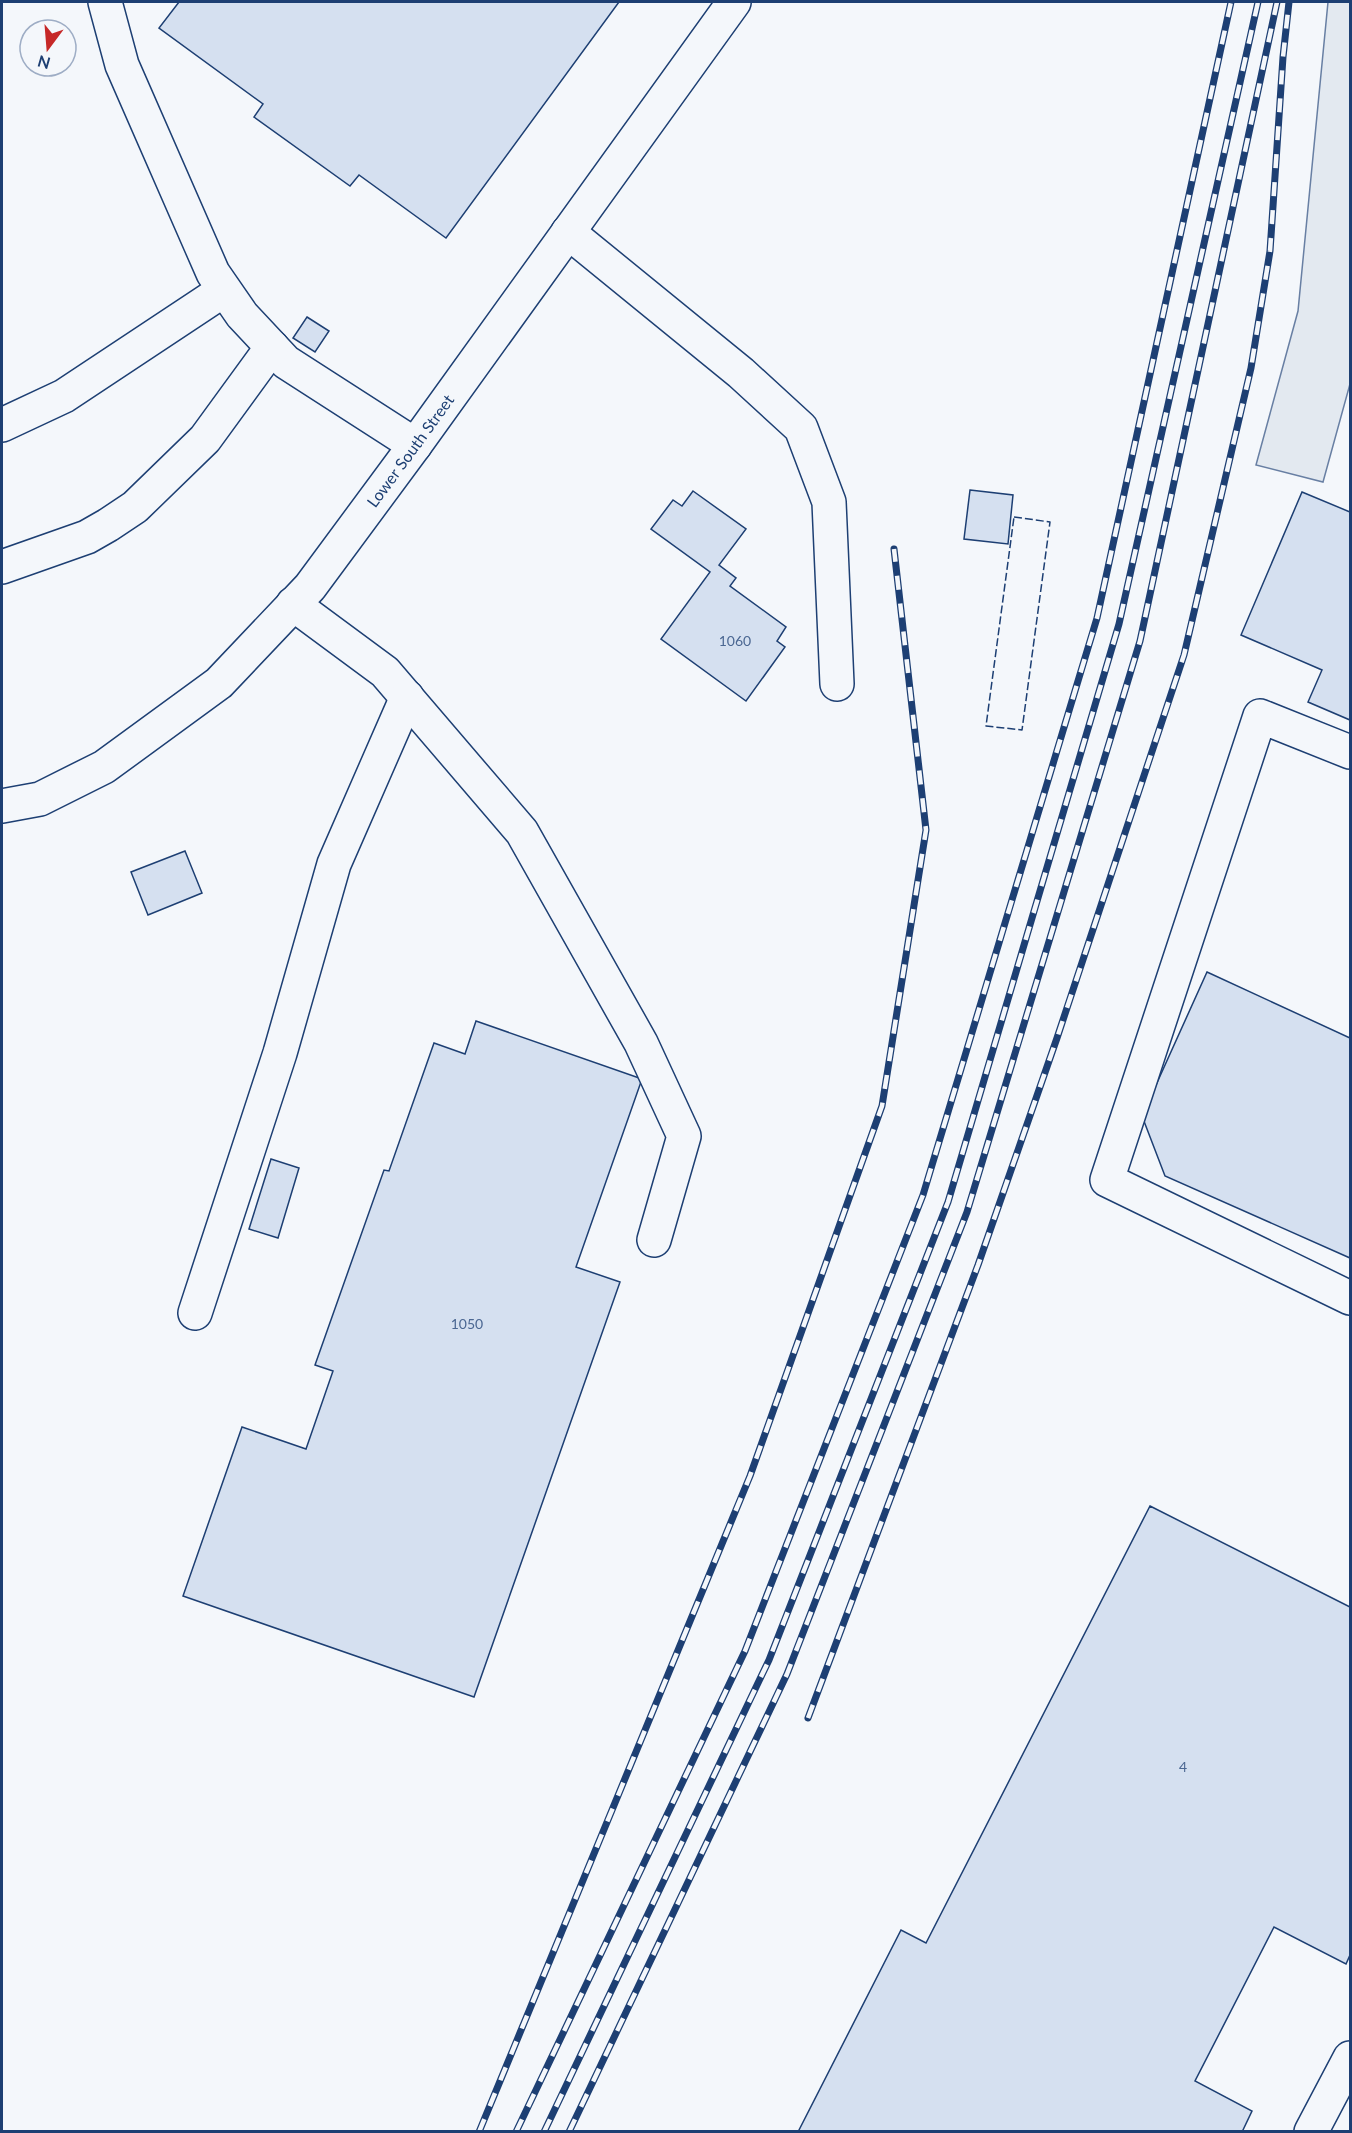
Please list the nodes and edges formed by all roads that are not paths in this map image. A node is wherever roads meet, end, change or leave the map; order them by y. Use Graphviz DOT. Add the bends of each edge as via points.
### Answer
graph roads {
  1 [pos="105,2"];
  2 [pos="734,2"];
  3 [pos="568,232"];
  4 [pos="224,290"];
  5 [pos="272,347"];
  6 [pos="2,425"];
  7 [pos="415,445"];
  8 [pos="2,567"];
  9 [pos="293,604"];
  10 [pos="837,684"];
  11 [pos="407,698"];
  12 [pos="1350,752"];
  13 [pos="2,806"];
  14 [pos="654,1240"];
  15 [pos="1350,1298"];
  16 [pos="195,1313"];
  17 [pos="1350,2058"];
  18 [pos="1311,2132"];
  1 -- 4 [label="street" via="122,65"];
  2 -- 3 [label="street, Lower South Street"];
  3 -- 7 [label="street, Lower South Street"];
  3 -- 10 [label="street" via="741,373 801,428 829,502"];
  4 -- 5 [label="street"];
  4 -- 6 [label="street" via="64,396"];
  5 -- 7 [label="street" via="286,362"];
  5 -- 8 [label="street" via="206,439 135,507 87,537"];
  7 -- 9 [label="street, Lower South Street"];
  9 -- 11 [label="street" via="385,672"];
  9 -- 13 [label="street, Lower South Street" via="219,684 104,766 40,799"];
  11 -- 14 [label="street" via="522,832 646,1053 684,1136"];
  11 -- 16 [label="street" via="334,864 280,1053"];
  12 -- 15 [label="street" via="1260,716 1107,1180"];
  17 -- 18 [label="street"];
}
